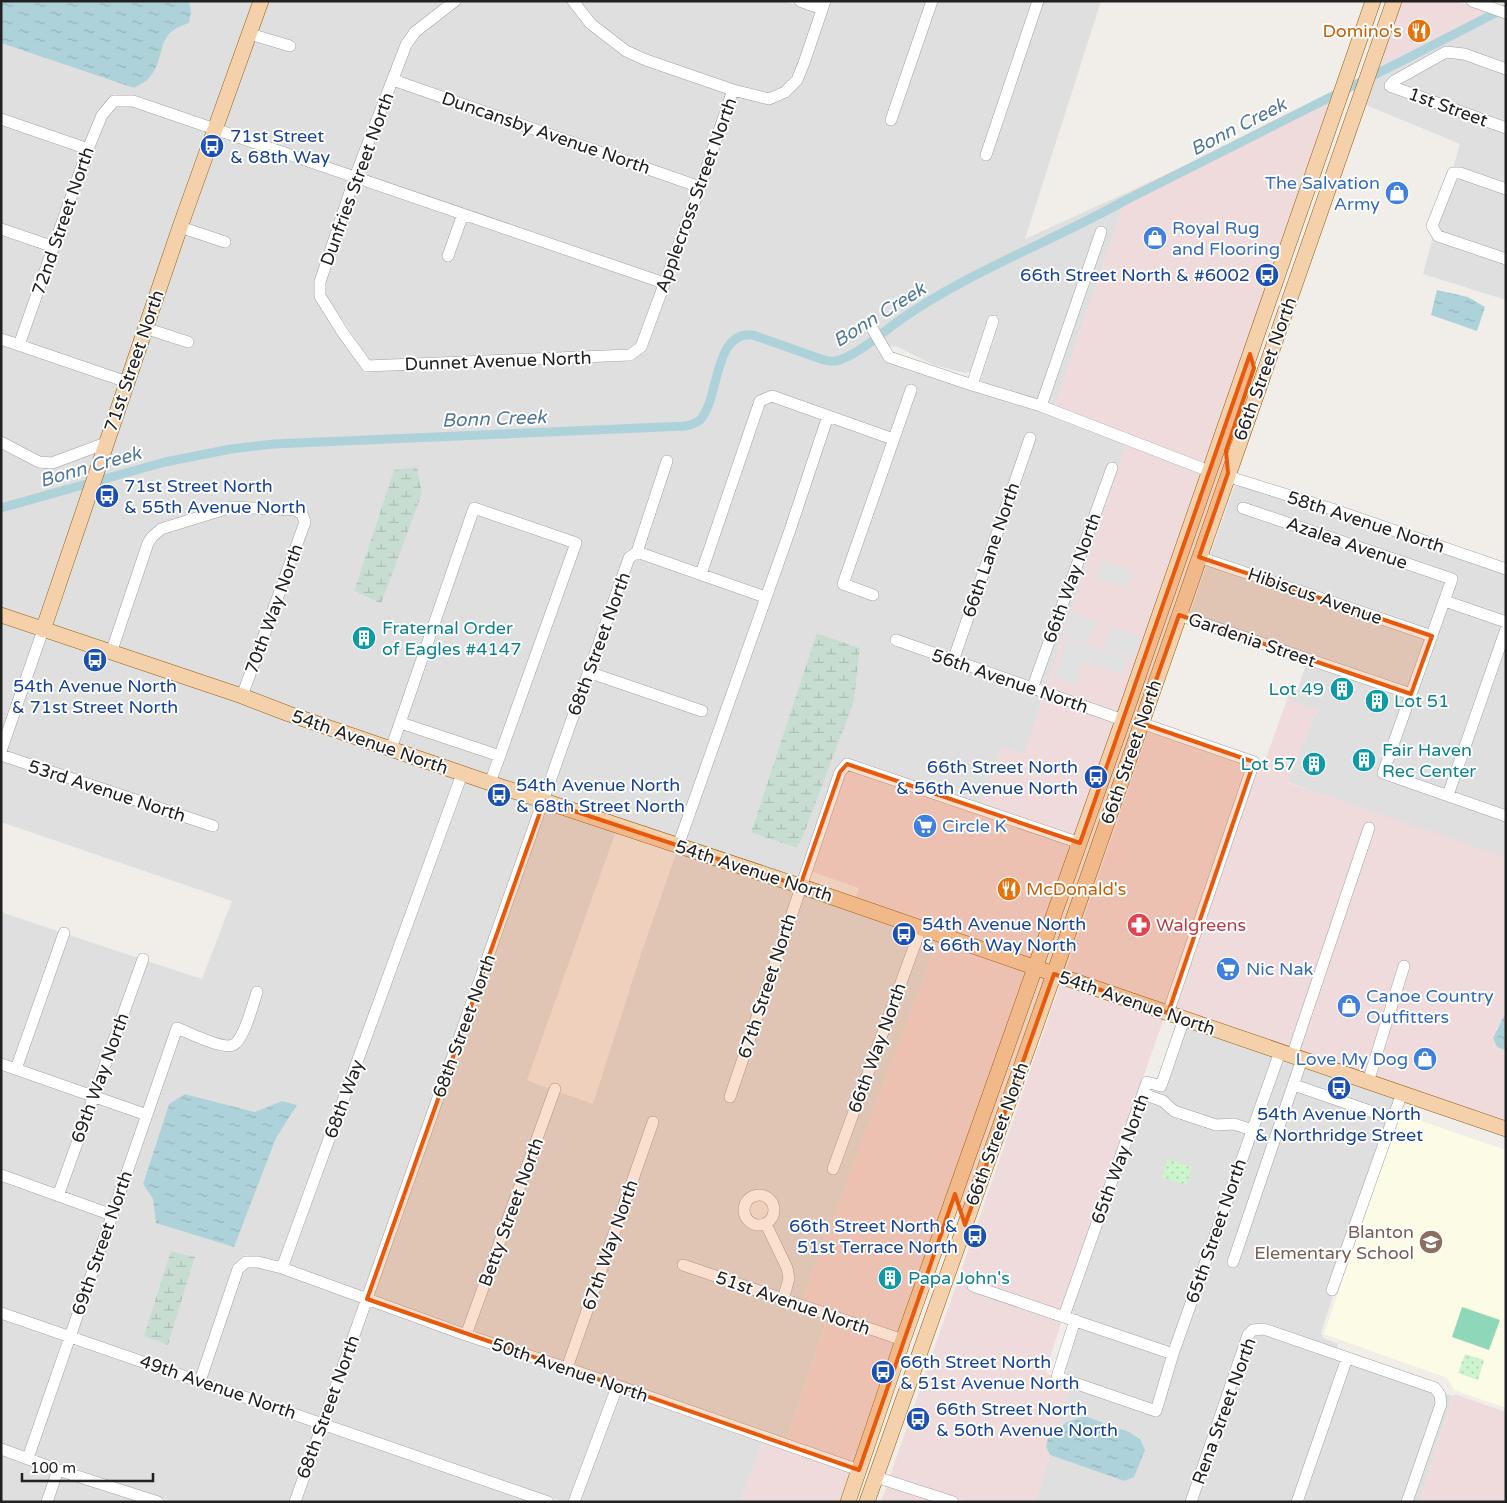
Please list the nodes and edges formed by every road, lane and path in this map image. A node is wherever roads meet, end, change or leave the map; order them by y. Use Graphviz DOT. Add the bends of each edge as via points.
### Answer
graph roads {
  1 [pos="261,1"];
  2 [pos="574,1"];
  3 [pos="800,1"];
  4 [pos="932,1"];
  5 [pos="1038,1"];
  6 [pos="1373,1"];
  7 [pos="1394,1"];
  8 [pos="451,2"];
  9 [pos="1477,3"];
  10 [pos="824,5"];
  11 [pos="1506,13"];
  12 [pos="250,34"];
  13 [pos="290,46"];
  14 [pos="1506,69"];
  15 [pos="393,80"];
  16 [pos="733,90"];
  17 [pos="1,119"];
  18 [pos="891,120"];
  19 [pos="1506,128"];
  20 [pos="215,129"];
  21 [pos="88,149"];
  22 [pos="986,155"];
  23 [pos="355,177"];
  24 [pos="700,187"];
  25 [pos="1506,189"];
  26 [pos="462,214"];
  27 [pos="180,227"];
  28 [pos="1,229"];
  29 [pos="1101,232"];
  30 [pos="225,242"];
  31 [pos="54,247"];
  32 [pos="448,256"];
  33 [pos="1506,259"];
  34 [pos="664,283"];
  35 [pos="993,321"];
  36 [pos="870,326"];
  37 [pos="146,328"];
  38 [pos="1,339"];
  39 [pos="188,342"];
  40 [pos="19,345"];
  41 [pos="1250,354"];
  42 [pos="630,356"];
  43 [pos="367,366"];
  44 [pos="127,382"];
  45 [pos="972,385"];
  46 [pos="911,390"];
  47 [pos="1041,406"];
  48 [pos="828,416"];
  49 [pos="1030,438"];
  50 [pos="893,439"];
  51 [pos="1,442"];
  52 [pos="106,444"];
  53 [pos="667,461"];
  54 [pos="1112,468"];
  55 [pos="1209,470"];
  56 [pos="1228,473"];
  57 [pos="1243,508"];
  58 [pos="637,552"];
  59 [pos="1198,561"];
  60 [pos="1506,569"];
  61 [pos="700,574"];
  62 [pos="873,595"];
  63 [pos="765,597"];
  64 [pos="1445,601"];
  65 [pos="1,615"];
  66 [pos="1179,615"];
  67 [pos="1506,622"];
  68 [pos="1156,626"];
  69 [pos="1506,629"];
  70 [pos="43,630"];
  71 [pos="1432,636"];
  72 [pos="896,640"];
  73 [pos="111,653"];
  74 [pos="953,661"];
  75 [pos="588,672"];
  76 [pos="1032,689"];
  77 [pos="1411,694"];
  78 [pos="242,696"];
  79 [pos="702,711"];
  80 [pos="1124,720"];
  81 [pos="401,723"];
  82 [pos="1141,723"];
  83 [pos="391,749"];
  84 [pos="1,751"];
  85 [pos="1,756"];
  86 [pos="500,756"];
  87 [pos="462,774"];
  88 [pos="490,783"];
  89 [pos="1448,795"];
  90 [pos="544,801"];
  91 [pos="1109,814"];
  92 [pos="1506,816"];
  93 [pos="213,826"];
  94 [pos="1369,828"];
  95 [pos="1080,843"];
  96 [pos="678,846"];
  97 [pos="800,886"];
  98 [pos="921,928"];
  99 [pos="64,933"];
  100 [pos="143,959"];
  101 [pos="1404,966"];
  102 [pos="1035,968"];
  103 [pos="1054,974"];
  104 [pos="257,992"];
  105 [pos="1168,1013"];
  106 [pos="1184,1019"];
  107 [pos="1291,1056"];
  108 [pos="1,1064"];
  109 [pos="16,1069"];
  110 [pos="1368,1082"];
  111 [pos="1294,1085"];
  112 [pos="555,1089"];
  113 [pos="1402,1093"];
  114 [pos="1143,1094"];
  115 [pos="93,1096"];
  116 [pos="730,1097"];
  117 [pos="985,1109"];
  118 [pos="147,1115"];
  119 [pos="1393,1119"];
  120 [pos="653,1122"];
  121 [pos="1506,1129"];
  122 [pos="1252,1130"];
  123 [pos="988,1160"];
  124 [pos="833,1169"];
  125 [pos="964,1170"];
  126 [pos="1,1175"];
  127 [pos="58,1196"];
  128 [pos="112,1215"];
  129 [pos="766,1224"];
  130 [pos="944,1225"];
  131 [pos="965,1225"];
  132 [pos="1233,1262"];
  133 [pos="682,1265"];
  134 [pos="282,1268"];
  135 [pos="973,1286"];
  136 [pos="1332,1290"];
  137 [pos="367,1299"];
  138 [pos="783,1300"];
  139 [pos="1,1313"];
  140 [pos="1064,1316"];
  141 [pos="1076,1320"];
  142 [pos="466,1334"];
  143 [pos="927,1334"];
  144 [pos="70,1336"];
  145 [pos="903,1340"];
  146 [pos="1173,1354"];
  147 [pos="1348,1358"];
  148 [pos="567,1368"];
  149 [pos="891,1377"];
  150 [pos="200,1381"];
  151 [pos="617,1386"];
  152 [pos="322,1424"];
  153 [pos="1,1449"];
  154 [pos="28,1458"];
  155 [pos="58,1470"];
  156 [pos="859,1470"];
  157 [pos="876,1477"];
  158 [pos="146,1500"];
  159 [pos="47,1502"];
  160 [pos="158,1502"];
  161 [pos="295,1502"];
  162 [pos="548,1502"];
  163 [pos="574,1502"];
  164 [pos="848,1502"];
  165 [pos="858,1502"];
  166 [pos="867,1502"];
  167 [pos="953,1502"];
  168 [pos="1191,1502"];
  169 [pos="1297,1502"];
  170 [pos="1407,1502"];
  1 -- 12 [label="main road, 71st Street North"];
  2 -- 16 [label="street" via="591,24 626,51"];
  3 -- 10 [label="street"];
  4 -- 18 [label="street"];
  5 -- 22 [label="street"];
  6 -- 41 [label="main road, 66th Street North"];
  7 -- 56 [label="main road, 66th Street North"];
  8 -- 15 [label="street, Dunfries Street North" via="415,32 406,45"];
  9 -- 11 [label="street"];
  10 -- 16 [label="street, Applecross Street North" via="797,80 785,92 769,98"];
  12 -- 13 [label="street"];
  12 -- 20 [label="main road, 71st Street North"];
  14 -- 19 [label="street, 1st Street" via="1464,54 1446,52 1390,86"];
  15 -- 23 [label="street, Dunfries Street North"];
  15 -- 24 [label="street, Duncansby Avenue North"];
  16 -- 24 [label="street, Applecross Street North"];
  17 -- 21 [label="street"];
  20 -- 21 [label="street, 72nd Street North" via="133,101 114,101 102,115"];
  20 -- 23 [label="street"];
  20 -- 27 [label="main road, 71st Street North"];
  21 -- 31 [label="street, 72nd Street North"];
  23 -- 26 [label="street"];
  23 -- 43 [label="street, Dunfries Street North" via="320,282 320,296"];
  24 -- 34 [label="street, Applecross Street North"];
  25 -- 33 [label="street" via="1453,173 1432,226 1438,236"];
  26 -- 32 [label="street"];
  26 -- 34 [label="street"];
  27 -- 30 [label="street"];
  27 -- 37 [label="main road, 71st Street North"];
  28 -- 31 [label="street"];
  29 -- 47 [label="street"];
  31 -- 40 [label="street, 72nd Street North"];
  34 -- 42 [label="street, Applecross Street North" via="641,347"];
  35 -- 45 [label="street"];
  36 -- 45 [label="street" via="889,357"];
  37 -- 39 [label="street"];
  37 -- 44 [label="main road, 71st Street North"];
  38 -- 40 [label="street"];
  40 -- 44 [label="street"];
  41 -- 55 [label="main road, 66th Street North"];
  41 -- 56 [label="main road" via="1254,368 1226,451"];
  42 -- 43 [label="street, Dunnet Avenue North"];
  44 -- 52 [label="main road, 71st Street North"];
  45 -- 47 [label="street"];
  46 -- 50 [label="street"];
  47 -- 55 [label="street"];
  48 -- 50 [label="street"];
  48 -- 61 [label="street" via="772,396 760,401"];
  48 -- 63 [label="street"];
  49 -- 74 [label="street, 66th Lane North"];
  50 -- 62 [label="street" via="843,584"];
  51 -- 52 [label="street" via="39,462 52,464"];
  52 -- 70 [label="main road, 71st Street North"];
  53 -- 58 [label="street, 68th Street North"];
  54 -- 76 [label="street, 66th Way North"];
  55 -- 59 [label="main road" via="1213,487 1192,553"];
  55 -- 68 [label="main road, 66th Street North"];
  56 -- 59 [label="main road, 66th Street North"];
  56 -- 60 [label="street, 58th Avenue North" via="1236,479"];
  57 -- 64 [label="street, Azalea Avenue" via="1452,579"];
  58 -- 61 [label="street"];
  58 -- 75 [label="street, 68th Street North" via="629,558"];
  59 -- 66 [label="main road, 66th Street North"];
  59 -- 71 [label="street, Hibiscus Avenue"];
  61 -- 63 [label="street"];
  63 -- 96 [label="street"];
  64 -- 67 [label="street"];
  64 -- 71 [label="street"];
  65 -- 70 [label="main road, 54th Avenue North"];
  66 -- 77 [label="street, Gardenia Street"];
  66 -- 82 [label="main road, 66th Street North"];
  68 -- 80 [label="main road, 66th Street North"];
  68 -- 82 [label="main road" via="1137,705"];
  69 -- 89 [label="street"];
  70 -- 73 [label="main road, 54th Avenue North"];
  70 -- 84 [label="street, 71st Street North"];
  71 -- 77 [label="street"];
  72 -- 74 [label="street, 56th Avenue North"];
  73 -- 78 [label="main road, 54th Avenue North"];
  73 -- 78 [label="street, 70th Way North" via="148,543 161,529 232,507 295,510 302,514 305,522"];
  74 -- 76 [label="street, 56th Avenue North"];
  75 -- 79 [label="street"];
  75 -- 90 [label="street, 68th Street North"];
  76 -- 80 [label="street, 56th Avenue North"];
  77 -- 89 [label="street" via="1383,773"];
  78 -- 83 [label="main road, 54th Avenue North"];
  80 -- 91 [label="main road" via="1126,730 1107,794"];
  80 -- 95 [label="main road, 66th Street North"];
  81 -- 83 [label="street"];
  81 -- 86 [label="street"];
  81 -- 86 [label="street" via="474,508 576,543"];
  82 -- 91 [label="main road, 66th Street North"];
  82 -- 105 [label="street" via="1254,762"];
  83 -- 87 [label="main road, 54th Avenue North"];
  85 -- 93 [label="street, 53rd Avenue North"];
  86 -- 88 [label="street"];
  87 -- 88 [label="main road, 54th Avenue North"];
  87 -- 134 [label="street, 68th Way"];
  88 -- 90 [label="main road, 54th Avenue North"];
  89 -- 92 [label="street"];
  90 -- 96 [label="main road, 54th Avenue North"];
  90 -- 137 [label="street, 68th Street North"];
  91 -- 103 [label="main road, 66th Street North"];
  94 -- 107 [label="street"];
  95 -- 97 [label="street, 67th Street North" via="847,764 840,772"];
  95 -- 102 [label="main road, 66th Street North"];
  96 -- 97 [label="main road, 54th Avenue North"];
  97 -- 98 [label="main road, 54th Avenue North"];
  97 -- 116 [label="street, 67th Street North"];
  98 -- 102 [label="main road, 54th Avenue North"];
  98 -- 124 [label="street, 66th Way North"];
  99 -- 109 [label="street"];
  100 -- 115 [label="street, 69th Way North"];
  101 -- 110 [label="street"];
  102 -- 103 [label="main road, 54th Avenue North"];
  102 -- 117 [label="main road, 66th Street North"];
  103 -- 105 [label="main road, 54th Avenue North"];
  103 -- 123 [label="main road, 66th Street North"];
  104 -- 118 [label="street, 69th Street North" via="241,1038 232,1045 222,1046 177,1028"];
  105 -- 106 [label="main road, 54th Avenue North"];
  106 -- 107 [label="main road, 54th Avenue North"];
  106 -- 114 [label="street, 65th Way North" via="1161,1086 1147,1082"];
  107 -- 110 [label="main road, 54th Avenue North"];
  107 -- 111 [label="street"];
  107 -- 122 [label="street, 65th Street North"];
  108 -- 109 [label="street"];
  109 -- 115 [label="street"];
  110 -- 113 [label="main road, 54th Avenue North"];
  111 -- 119 [label="street"];
  111 -- 132 [label="street"];
  112 -- 142 [label="street, Betty Street North"];
  113 -- 119 [label="street"];
  113 -- 121 [label="main road, 54th Avenue North"];
  114 -- 122 [label="street" via="1163,1101 1174,1111 1216,1125 1234,1124"];
  114 -- 140 [label="street, 65th Way North"];
  115 -- 118 [label="street"];
  115 -- 127 [label="street, 69th Way North"];
  117 -- 123 [label="main road" via="990,1124 981,1155"];
  117 -- 125 [label="main road, 66th Street North"];
  118 -- 128 [label="street, 69th Street North"];
  119 -- 136 [label="street"];
  120 -- 148 [label="street, 67th Way North"];
  122 -- 146 [label="street, 65th Street North"];
  123 -- 131 [label="main road, 66th Street North"];
  125 -- 130 [label="main road, 66th Street North"];
  125 -- 131 [label="main road" via="970,1179 961,1212"];
  126 -- 127 [label="street"];
  127 -- 128 [label="street"];
  128 -- 144 [label="street, 69th Street North"];
  129 -- 138 [label="street" via="787,1268 789,1278"];
  130 -- 143 [label="main road" via="950,1230 951,1237 924,1316"];
  130 -- 145 [label="main road, 66th Street North"];
  131 -- 143 [label="main road, 66th Street North"];
  133 -- 138 [label="street, 51st Avenue North"];
  134 -- 137 [label="street, 50th Avenue North"];
  134 -- 150 [label="street" via="246,1262 238,1269"];
  135 -- 140 [label="street"];
  137 -- 142 [label="street, 50th Avenue North"];
  137 -- 152 [label="street, 68th Street North"];
  138 -- 145 [label="street, 51st Avenue North"];
  139 -- 144 [label="street, 49th Avenue North"];
  140 -- 141 [label="street"];
  141 -- 146 [label="street"];
  141 -- 146 [label="street, 65th Street North" via="1057,1377 1156,1411"];
  142 -- 148 [label="street, 50th Avenue North"];
  143 -- 157 [label="main road, 66th Street North"];
  144 -- 150 [label="street, 49th Avenue North"];
  144 -- 154 [label="street, 69th Street North"];
  145 -- 149 [label="main road, 66th Street North"];
  147 -- 168 [label="street, Rena Street North" via="1264,1329 1253,1330 1248,1335"];
  147 -- 169 [label="street"];
  147 -- 170 [label="street" via="1435,1388 1440,1395 1441,1404"];
  148 -- 151 [label="street, 50th Avenue North"];
  149 -- 156 [label="main road, 66th Street North"];
  149 -- 157 [label="main road" via="891,1404 873,1460 872,1472"];
  150 -- 152 [label="street, 49th Avenue North"];
  151 -- 156 [label="street, 50th Avenue North"];
  151 -- 163 [label="street"];
  152 -- 161 [label="street, 68th Street North"];
  152 -- 162 [label="street, 49th Avenue North"];
  153 -- 154 [label="street"];
  154 -- 155 [label="street"];
  155 -- 158 [label="street"];
  155 -- 159 [label="street"];
  156 -- 164 [label="main road, 66th Street North"];
  156 -- 165 [label="main road" via="863,1475"];
  157 -- 166 [label="main road, 66th Street North"];
  157 -- 167 [label="street"];
  158 -- 160 [label="street"];
}
